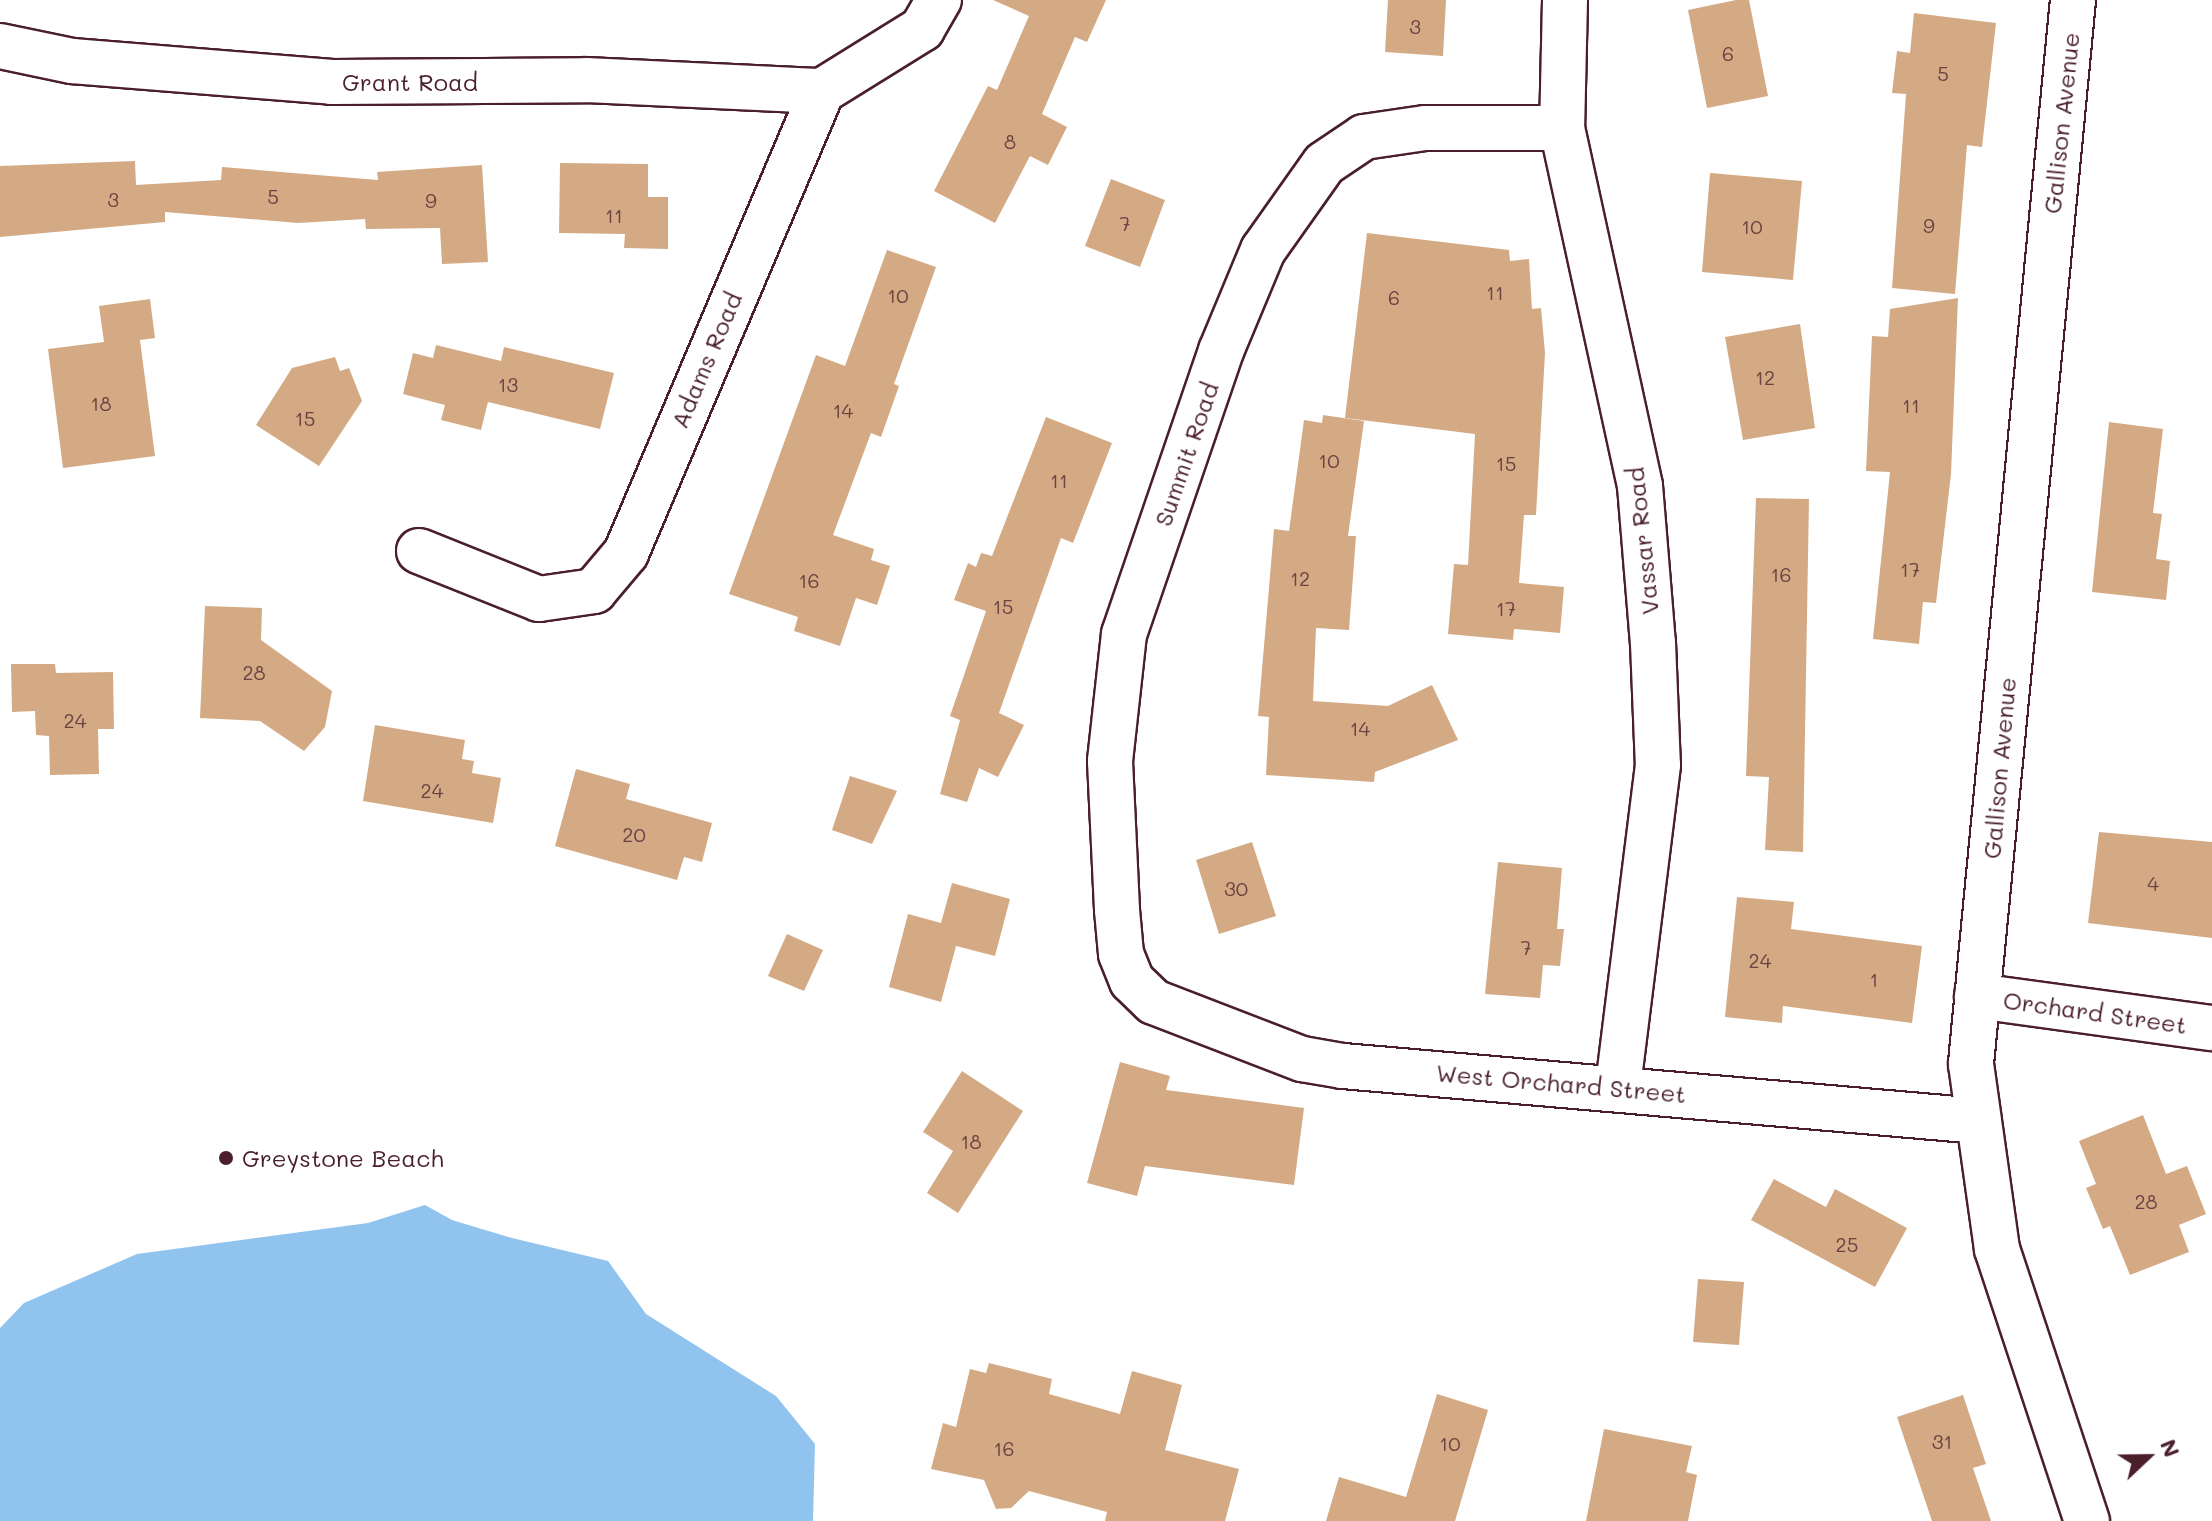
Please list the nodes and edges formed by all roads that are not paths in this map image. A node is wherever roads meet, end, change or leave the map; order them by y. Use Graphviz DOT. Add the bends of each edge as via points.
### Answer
graph roads {
  1 [pos="939,0"];
  2 [pos="1565,0"];
  3 [pos="2073,0"];
  4 [pos="0,46"];
  5 [pos="822,91"];
  6 [pos="1562,128"];
  7 [pos="419,551"];
  8 [pos="1977,996"];
  9 [pos="1154,1002"];
  10 [pos="2212,1028"];
  11 [pos="1618,1087"];
  12 [pos="1979,1121"];
  13 [pos="2087,1521"];
  1 -- 5 [label="street" via="922,29"];
  2 -- 6 [label="street, Vassar Road"];
  3 -- 8 [label="street, Gallison Avenue"];
  4 -- 5 [label="street, Grant Road" via="72,61 332,82 587,80"];
  5 -- 7 [label="street, Adams Road" via="626,553 594,591 539,599"];
  6 -- 9 [label="street, Summit Road" via="1425,128 1364,137 1324,164 1263,250 1221,351 1124,634 1110,761 1117,910 1121,954 1132,981"];
  6 -- 11 [label="street, Vassar Road" via="1640,486 1653,643 1658,765"];
  8 -- 10 [label="street, Orchard Street"];
  8 -- 12 [label="street, Gallison Avenue" via="1971,1064"];
  9 -- 11 [label="street, West Orchard Street" via="1302,1059"];
  11 -- 12 [label="street, West Orchard Street"];
  12 -- 13 [label="street, Gallison Avenue" via="1997,1249"];
}
